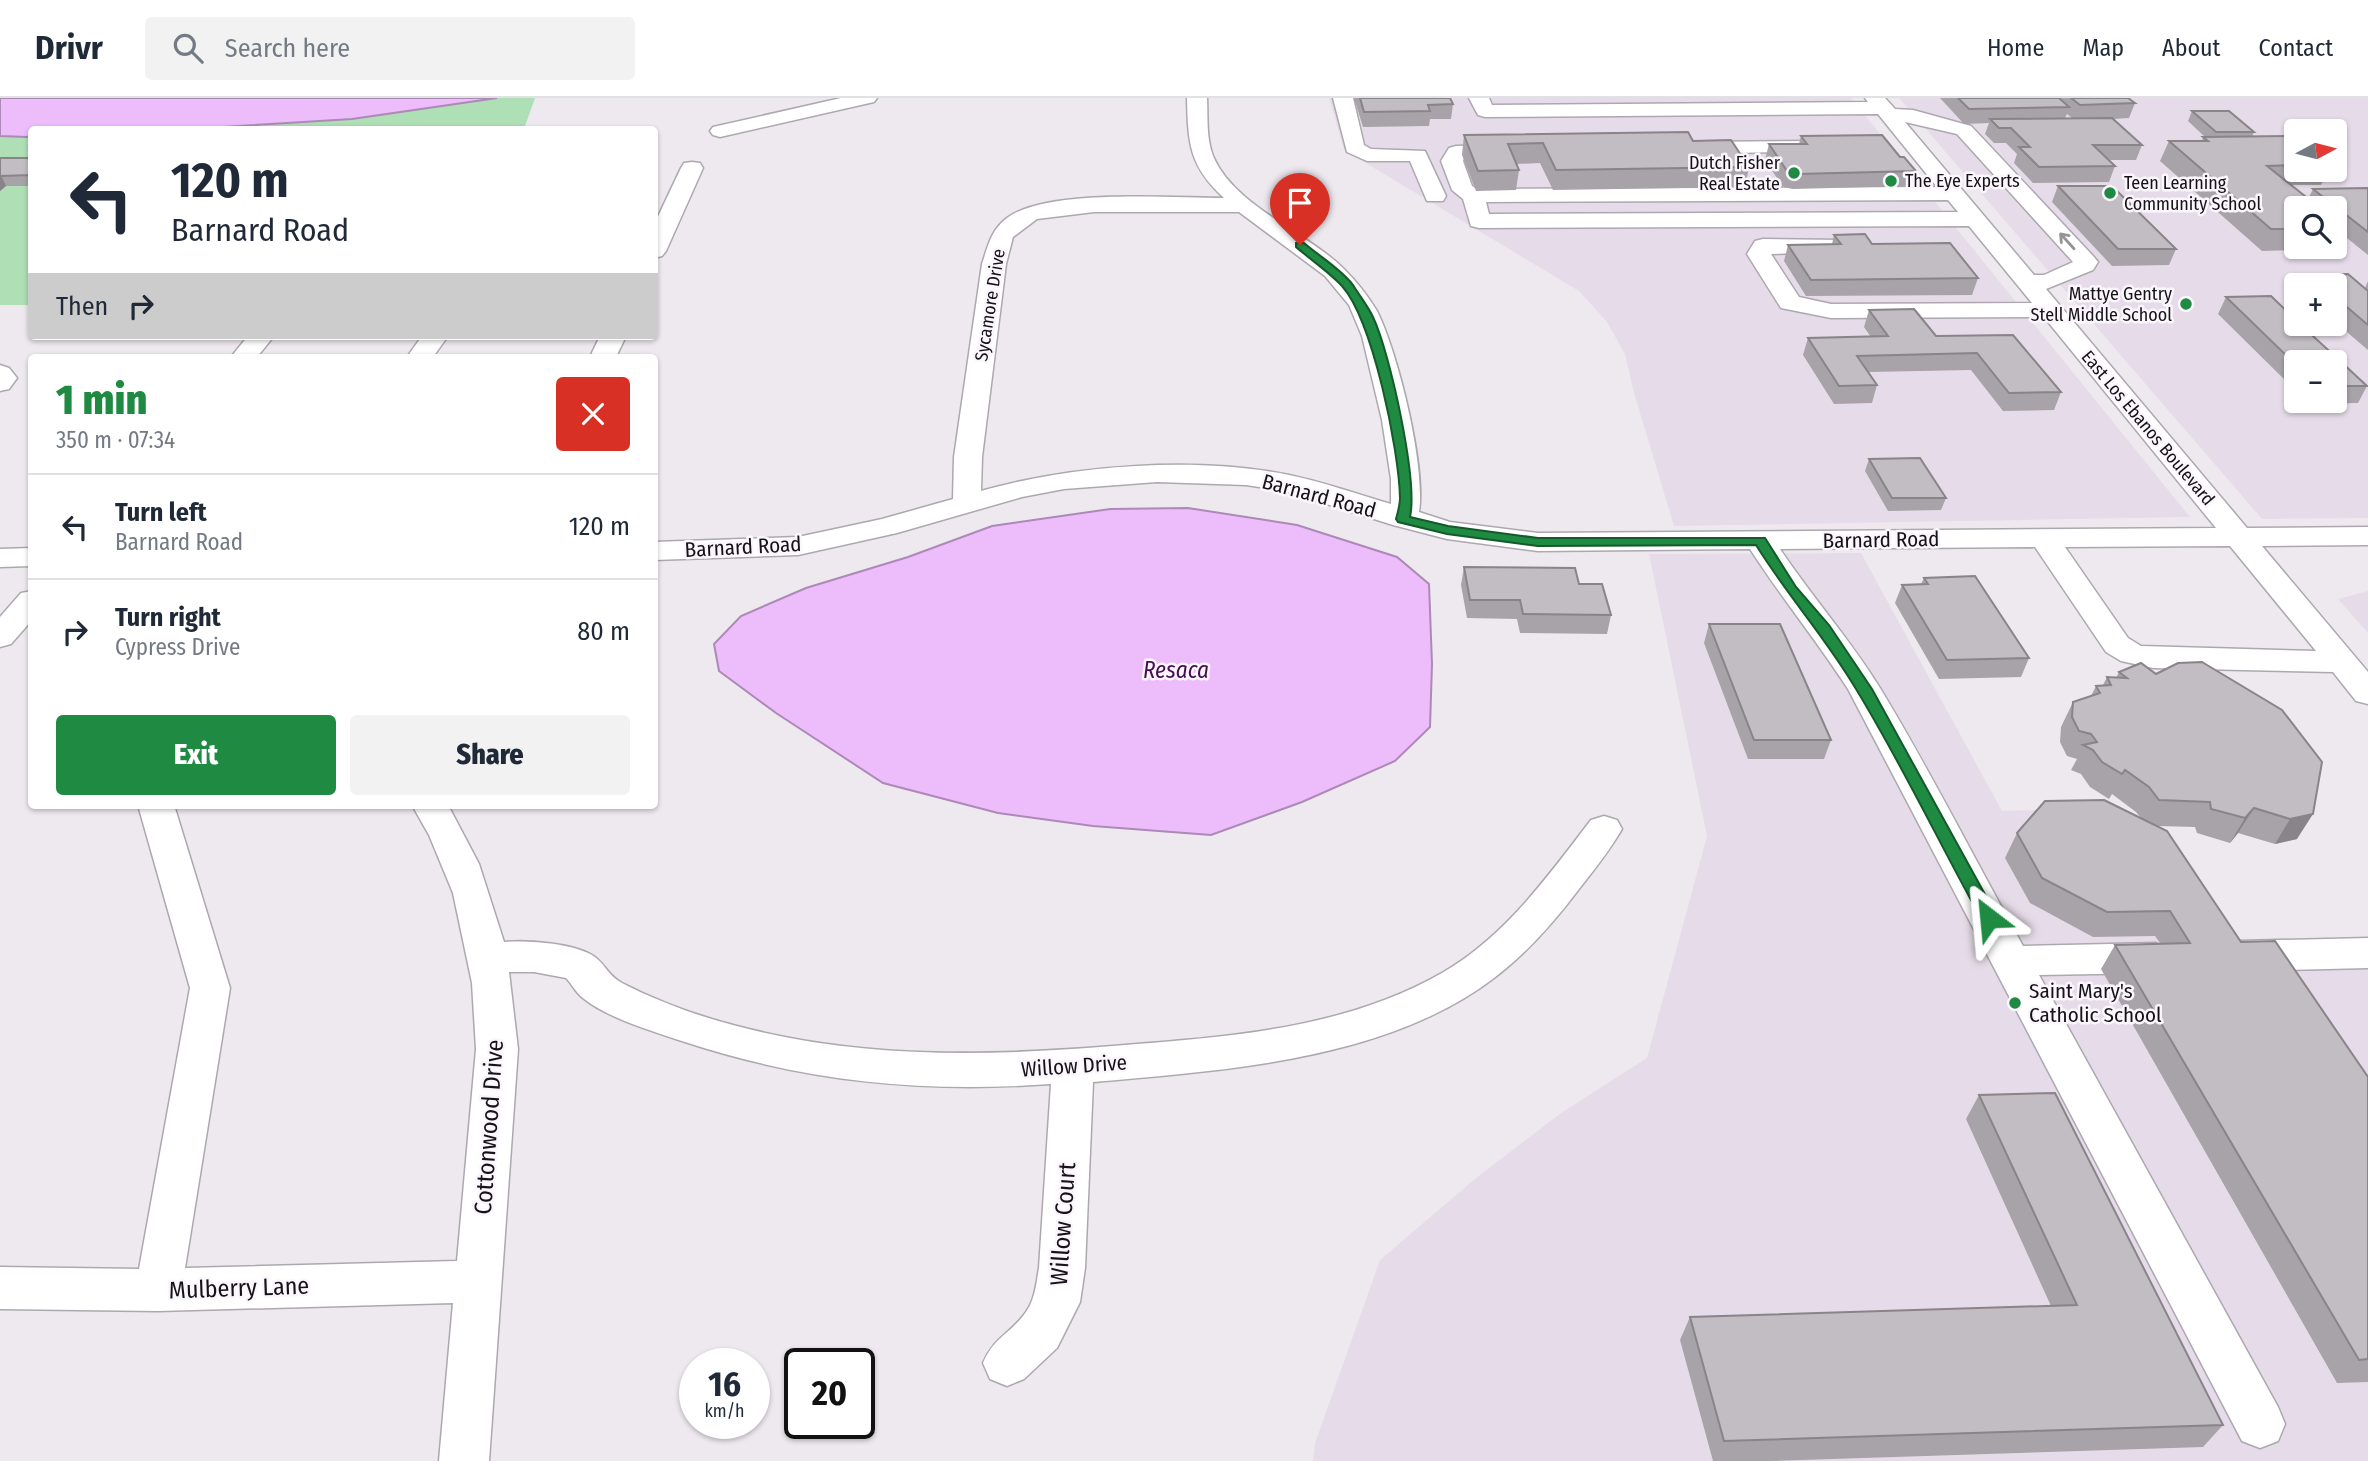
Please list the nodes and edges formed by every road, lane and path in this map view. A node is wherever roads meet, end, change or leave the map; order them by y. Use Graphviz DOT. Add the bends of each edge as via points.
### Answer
graph roads {
  1 [pos="867,98"];
  2 [pos="1197,98"];
  3 [pos="1343,98"];
  4 [pos="1883,107"];
  5 [pos="1479,112"];
  6 [pos="720,131"];
  7 [pos="1832,147"];
  8 [pos="1888,147"];
  9 [pos="1666,148"];
  10 [pos="1528,149"];
  11 [pos="1917,149"];
  12 [pos="1946,154"];
  13 [pos="1968,160"];
  14 [pos="692,168"];
  15 [pos="2000,169"];
  16 [pos="1954,193"];
  17 [pos="1434,196"];
  18 [pos="1473,197"];
  19 [pos="1246,205"];
  20 [pos="1975,219"];
  21 [pos="658,242"];
  22 [pos="1968,243"];
  23 [pos="1995,243"];
  24 [pos="1859,245"];
  25 [pos="2028,282"];
  26 [pos="2050,310"];
  27 [pos="258,340"];
  28 [pos="246,354"];
  29 [pos="0,373"];
  30 [pos="0,383"];
  31 [pos="967,502"];
  32 [pos="1403,519"];
  33 [pos="2368,536"];
  34 [pos="2237,537"];
  35 [pos="2044,538"];
  36 [pos="1760,541"];
  37 [pos="658,551"];
  38 [pos="28,557"];
  39 [pos="0,558"];
  40 [pos="28,605"];
  41 [pos="0,637"];
  42 [pos="2342,662"];
  43 [pos="2368,693"];
  44 [pos="157,809"];
  45 [pos="432,809"];
  46 [pos="1604,829"];
  47 [pos="2368,953"];
  48 [pos="489,959"];
  49 [pos="2012,961"];
  50 [pos="1073,1067"];
  51 [pos="478,1280"];
  52 [pos="0,1288"];
  53 [pos="158,1290"];
  54 [pos="1007,1363"];
  55 [pos="2260,1424"];
  56 [pos="464,1461"];
  1 -- 6 [label="street"];
  2 -- 19 [label="street" via="1204,159"];
  3 -- 17 [label="street" via="1354,148 1367,155 1436,140"];
  4 -- 5 [label="street"];
  4 -- 11 [label="street, East Los Ebanos Boulevard"];
  4 -- 15 [label="street" via="1964,130"];
  7 -- 9 [label="street"];
  8 -- 11 [label="street"];
  10 -- 18 [label="street" via="1456,152 1452,161 1462,190"];
  11 -- 12 [label="street"];
  11 -- 16 [label="street, East Los Ebanos Boulevard"];
  13 -- 15 [label="street"];
  14 -- 21 [label="street"];
  25 -- 15 [label="street, one-way" via="2049,282 2085,262"];
  16 -- 18 [label="street"];
  16 -- 20 [label="street, East Los Ebanos Boulevard"];
  18 -- 20 [label="street" via="1479,221"];
  19 -- 31 [label="street, Sycamore Drive" via="1070,206 1029,214 1002,235 994,264 968,457"];
  19 -- 32 [label="street" via="1333,271 1363,310 1378,349 1396,428 1407,500"];
  20 -- 23 [label="street, East Los Ebanos Boulevard"];
  22 -- 23 [label="street"];
  23 -- 25 [label="street, East Los Ebanos Boulevard"];
  24 -- 26 [label="street" via="1763,246 1759,254 1790,303 1831,311"];
  25 -- 26 [label="street, East Los Ebanos Boulevard"];
  26 -- 34 [label="street, East Los Ebanos Boulevard"];
  27 -- 28 [label="street"];
  29 -- 30 [label="street" via="4,378"];
  31 -- 32 [label="street, Barnard Road" via="1064,481 1202,474 1288,483"];
  31 -- 37 [label="street, Barnard Road" via="887,527 798,546"];
  32 -- 36 [label="street, Barnard Road" via="1538,542"];
  33 -- 34 [label="street, Barnard Road"];
  34 -- 35 [label="street, Barnard Road"];
  34 -- 42 [label="street, East Los Ebanos Boulevard"];
  35 -- 36 [label="street, Barnard Road"];
  35 -- 42 [label="street" via="2117,645 2132,654"];
  36 -- 49 [label="street" via="1864,689"];
  38 -- 39 [label="street"];
  40 -- 41 [label="street"];
  42 -- 43 [label="street, East Los Ebanos Boulevard"];
  44 -- 53 [label="street" via="210,988"];
  45 -- 48 [label="street, Cottonwood Drive" via="471,886"];
  46 -- 50 [label="street, Willow Drive" via="1524,930 1494,957 1413,1006 1362,1026 1303,1041"];
  47 -- 49 [label="street"];
  48 -- 50 [label="street, Willow Drive" via="533,955 578,965 596,988 635,1007 738,1043 797,1057 921,1071"];
  48 -- 51 [label="street, Cottonwood Drive" via="497,1049"];
  49 -- 55 [label="street"];
  50 -- 54 [label="street, Willow Court" via="1057,1302 1040,1332"];
  51 -- 53 [label="street, Mulberry Lane"];
  51 -- 56 [label="street, Cottonwood Drive"];
  52 -- 53 [label="street, Mulberry Lane"];
}
